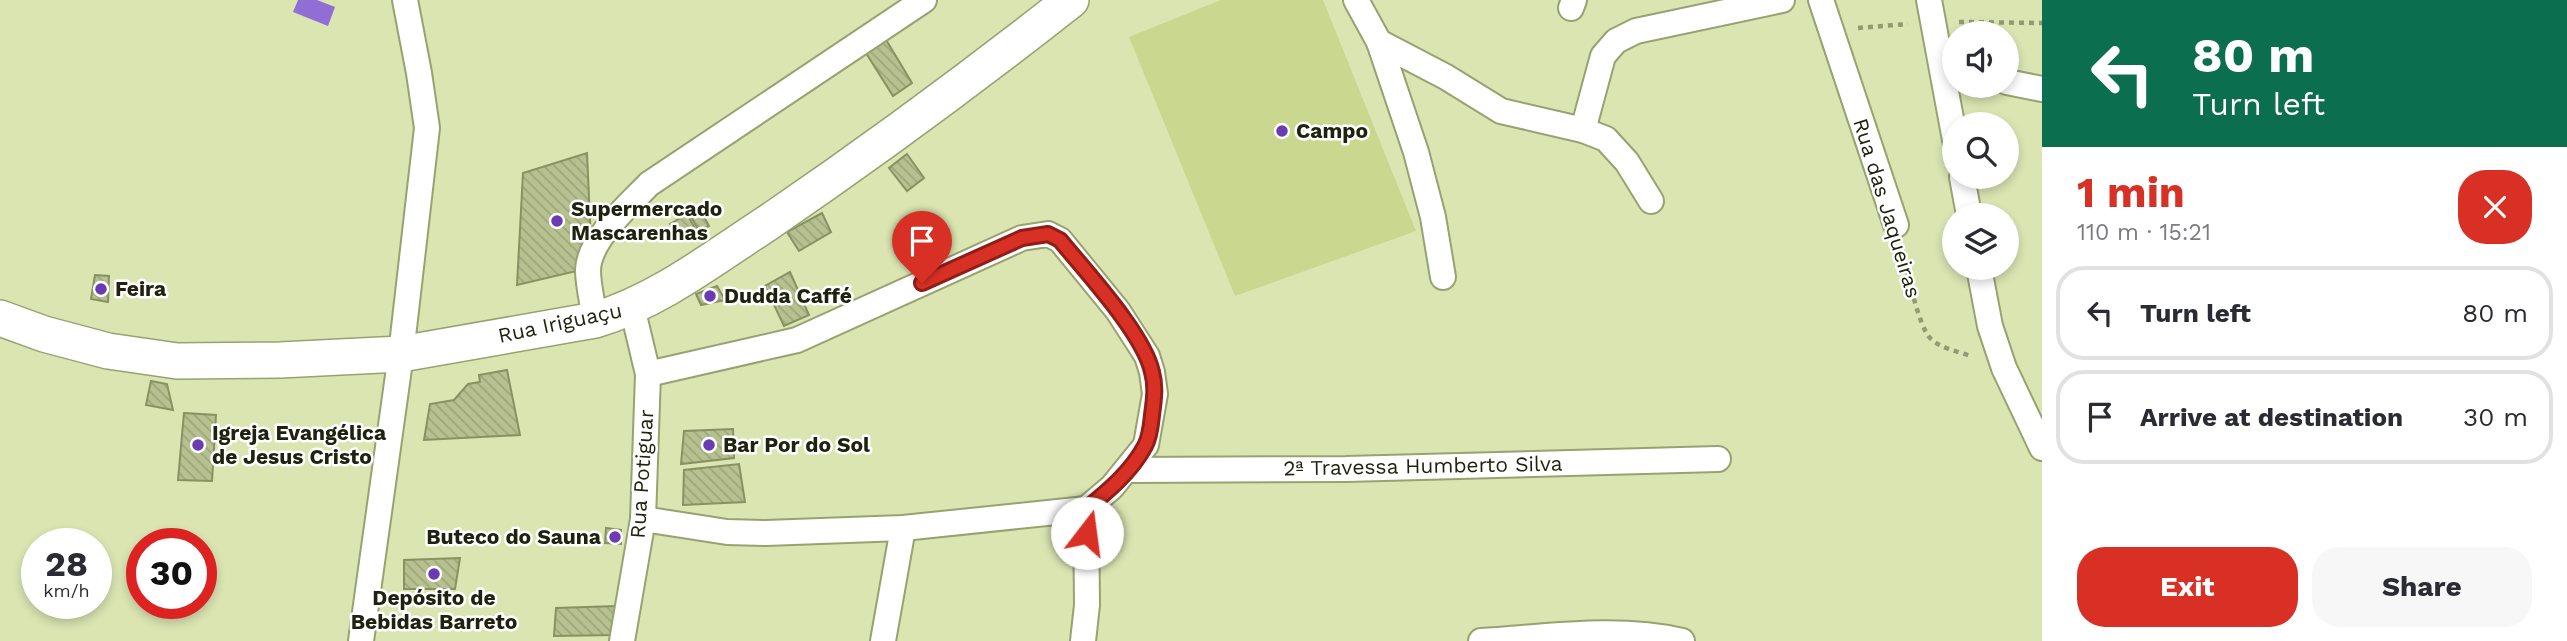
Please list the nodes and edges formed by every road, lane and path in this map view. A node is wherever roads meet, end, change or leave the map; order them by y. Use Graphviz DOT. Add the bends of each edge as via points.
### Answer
graph roads {
  1 [pos="405,0"];
  2 [pos="924,0"];
  3 [pos="1071,0"];
  4 [pos="1356,0"];
  5 [pos="1782,0"];
  6 [pos="1821,0"];
  7 [pos="1931,11"];
  8 [pos="2042,23"];
  9 [pos="1830,31"];
  10 [pos="1379,42"];
  11 [pos="1942,50"];
  12 [pos="2019,84"];
  13 [pos="2042,89"];
  14 [pos="1583,130"];
  15 [pos="1651,201"];
  16 [pos="1896,225"];
  17 [pos="1443,277"];
  18 [pos="1981,280"];
  19 [pos="632,307"];
  20 [pos="0,318"];
  21 [pos="594,320"];
  22 [pos="401,354"];
  23 [pos="2004,368"];
  24 [pos="648,374"];
  25 [pos="2042,447"];
  26 [pos="1718,459"];
  27 [pos="1128,470"];
  28 [pos="1086,509"];
  29 [pos="643,519"];
  30 [pos="904,528"];
  31 [pos="361,641"];
  32 [pos="622,641"];
  33 [pos="883,641"];
  34 [pos="1083,641"];
  35 [pos="1482,641"];
  36 [pos="1682,641"];
  1 -- 22 [label="street" via="427,128"];
  2 -- 21 [label="street" via="649,184 598,242 588,267"];
  3 -- 19 [label="main road, Rua Iriguaçu" via="858,162 680,281"];
  4 -- 10 [label="street"];
  5 -- 14 [label="street" via="1636,31 1616,41 1603,56"];
  6 -- 9 [label="street, Rua das Jaqueiras"];
  7 -- 8 [label="path"];
  7 -- 9 [label="path"];
  7 -- 11 [label="street"];
  9 -- 16 [label="street, Rua das Jaqueiras"];
  10 -- 14 [label="street" via="1501,111"];
  10 -- 17 [label="street" via="1416,152"];
  12 -- 13 [label="street"];
  14 -- 15 [label="street" via="1606,139"];
  16 -- 23 [label="path, Rua das Jaqueiras" via="1930,339"];
  18 -- 23 [label="street"];
  19 -- 21 [label="main road, Rua Iriguaçu"];
  19 -- 24 [label="street, Rua Potiguar"];
  20 -- 22 [label="main road, Rua Iriguaçu" via="108,351 177,361"];
  21 -- 22 [label="main road, Rua Iriguaçu"];
  22 -- 31 [label="street"];
  23 -- 25 [label="street"];
  24 -- 27 [label="street" via="797,340 1022,238 1048,234 1060,240 1118,311 1153,372 1155,394 1146,445"];
  24 -- 29 [label="street, Rua Potiguar"];
  26 -- 27 [label="street, 2ª Travessa Humberto Silva" via="1346,470"];
  27 -- 28 [label="street"];
  28 -- 30 [label="street"];
  28 -- 34 [label="street"];
  29 -- 30 [label="street" via="727,532"];
  29 -- 32 [label="street, Rua Potiguar"];
  30 -- 33 [label="street"];
  35 -- 36 [label="street" via="1600,635"];
}
